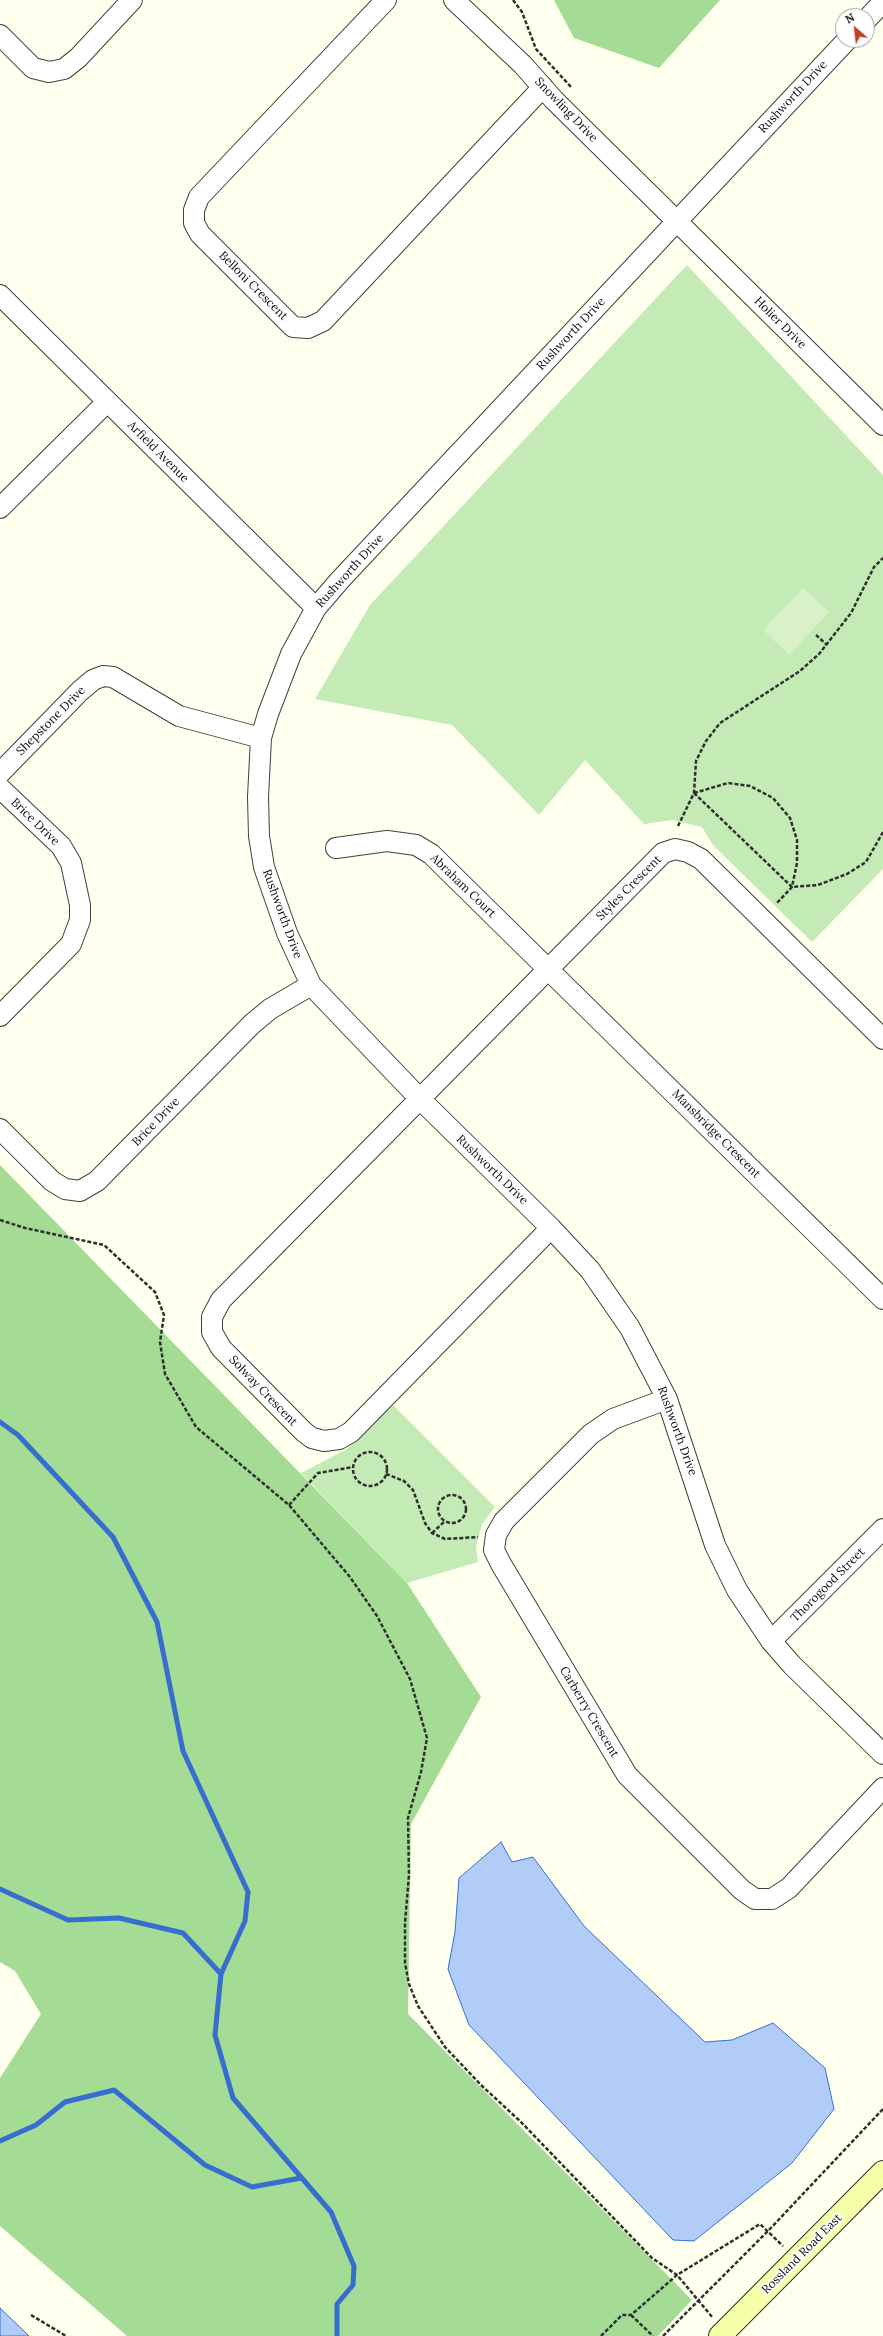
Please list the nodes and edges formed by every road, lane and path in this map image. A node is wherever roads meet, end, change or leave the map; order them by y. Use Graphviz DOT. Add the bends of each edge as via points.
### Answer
graph roads {
  1 [pos="132,0"];
  2 [pos="386,0"];
  3 [pos="454,0"];
  4 [pos="513,0"];
  5 [pos="883,2"];
  6 [pos="875,10"];
  7 [pos="0,35"];
  8 [pos="839,48"];
  9 [pos="543,87"];
  10 [pos="572,88"];
  11 [pos="677,220"];
  12 [pos="0,295"];
  13 [pos="107,402"];
  14 [pos="883,425"];
  15 [pos="0,508"];
  16 [pos="883,558"];
  17 [pos="316,608"];
  18 [pos="816,635"];
  19 [pos="827,646"];
  20 [pos="261,738"];
  21 [pos="0,773"];
  22 [pos="0,788"];
  23 [pos="694,793"];
  24 [pos="678,826"];
  25 [pos="883,832"];
  26 [pos="336,848"];
  27 [pos="792,887"];
  28 [pos="776,904"];
  29 [pos="548,969"];
  30 [pos="311,985"];
  31 [pos="0,1016"];
  32 [pos="880,1031"];
  33 [pos="420,1099"];
  34 [pos="0,1129"];
  35 [pos="0,1220"];
  36 [pos="551,1228"];
  37 [pos="883,1299"];
  38 [pos="667,1399"];
  39 [pos="353,1467"];
  40 [pos="386,1474"];
  41 [pos="289,1505"];
  42 [pos="444,1522"];
  43 [pos="883,1529"];
  44 [pos="432,1533"];
  45 [pos="480,1537"];
  46 [pos="772,1641"];
  47 [pos="883,1754"];
  48 [pos="883,1788"];
  49 [pos="883,2109"];
  50 [pos="883,2172"];
  51 [pos="768,2231"];
  52 [pos="796,2259"];
  53 [pos="677,2275"];
  54 [pos="698,2301"];
  55 [pos="31,2315"];
  56 [pos="631,2315"];
  57 [pos="722,2334"];
  58 [pos="66,2336"];
  59 [pos="601,2336"];
  60 [pos="653,2336"];
  61 [pos="663,2336"];
  1 -- 7 [label="street" via="78,58 64,69 49,72 33,68"];
  2 -- 9 [label="street, Belloni Crescent" via="199,197 194,210 194,223 200,234 293,326 308,328 323,321"];
  3 -- 9 [label="street, Snowling Drive"];
  4 -- 10 [label="path" via="522,12 536,49"];
  5 -- 6 [label="street"];
  8 -- 11 [label="street, Rushworth Drive"];
  9 -- 11 [label="street, Snowling Drive"];
  11 -- 14 [label="street, Holier Drive"];
  11 -- 17 [label="street, Rushworth Drive"];
  12 -- 13 [label="street, Arfield Avenue"];
  13 -- 15 [label="street"];
  13 -- 17 [label="street, Arfield Avenue"];
  16 -- 19 [label="path" via="874,567 851,613"];
  17 -- 20 [label="street, Rushworth Drive" via="291,654"];
  18 -- 19 [label="path"];
  19 -- 23 [label="path" via="800,671 720,723 706,741 696,761"];
  20 -- 21 [label="street, Shepstone Drive" via="179,716 112,677 103,676 93,680 80,691"];
  20 -- 30 [label="street, Rushworth Drive" via="258,797 259,836 264,867 287,933"];
  22 -- 31 [label="street, Brice Drive" via="61,846 71,863 77,882 80,920 71,944"];
  23 -- 24 [label="path"];
  23 -- 27 [label="path"];
  23 -- 27 [label="path" via="728,784 750,786 772,798 790,818 797,840 797,863"];
  25 -- 27 [label="path" via="866,862 847,874 818,885"];
  26 -- 29 [label="street, Abraham Court" via="387,841 416,845 431,854"];
  27 -- 28 [label="path"];
  29 -- 32 [label="street, Styles Crescent" via="663,853 675,849 701,859"];
  29 -- 33 [label="street, Styles Crescent"];
  29 -- 37 [label="street, Mansbridge Crescent"];
  30 -- 33 [label="street, Rushworth Drive"];
  30 -- 34 [label="street, Brice Drive" via="270,1009 252,1024 97,1181 80,1191 65,1189 52,1181"];
  33 -- 36 [label="street, Rushworth Drive"];
  33 -- 36 [label="street, Solway Crescent" via="221,1300 212,1317 212,1332 222,1348 304,1432 312,1438 324,1441 339,1439 351,1432"];
  35 -- 41 [label="path" via="104,1245 155,1292 164,1315 160,1342 165,1374 180,1402 196,1427"];
  36 -- 38 [label="street, Rushworth Drive" via="590,1270 617,1308 644,1351"];
  38 -- 46 [label="street, Rushworth Drive" via="715,1545 737,1590"];
  38 -- 48 [label="street, Carberry Crescent" via="612,1419 591,1434 504,1521 496,1535 494,1550 501,1564 627,1775 742,1890 755,1899 772,1899 789,1888"];
  39 -- 40 [label="path" via="359,1482 369,1485 380,1482"];
  39 -- 40 [label="path" via="361,1455 375,1453 383,1459"];
  39 -- 41 [label="path" via="318,1473"];
  40 -- 44 [label="path" via="404,1481 413,1490 425,1523"];
  41 -- 53 [label="path" via="350,1577 377,1616 410,1679 427,1738 421,1772 408,1818 410,1875 405,1923 405,1963 409,1984 418,2006 445,2046 481,2085 521,2122 652,2258"];
  42 -- 42 [label="path" via="454,1523 464,1518 467,1509 463,1500 450,1494 442,1499 436,1508"];
  42 -- 44 [label="path"];
  43 -- 46 [label="street, Thorogood Street"];
  44 -- 45 [label="path" via="445,1539"];
  46 -- 47 [label="street, Rushworth Drive" via="792,1665"];
  49 -- 51 [label="path"];
  50 -- 52 [label="main road, Rossland Road East"];
  51 -- 52 [label="path"];
  51 -- 53 [label="path" via="760,2224"];
  51 -- 54 [label="path"];
  52 -- 57 [label="main road, Rossland Road East"];
  53 -- 54 [label="path"];
  53 -- 56 [label="path"];
  54 -- 57 [label="path"];
  54 -- 61 [label="path"];
  55 -- 58 [label="path"];
  56 -- 59 [label="path" via="622,2315"];
  56 -- 60 [label="path"];
}
